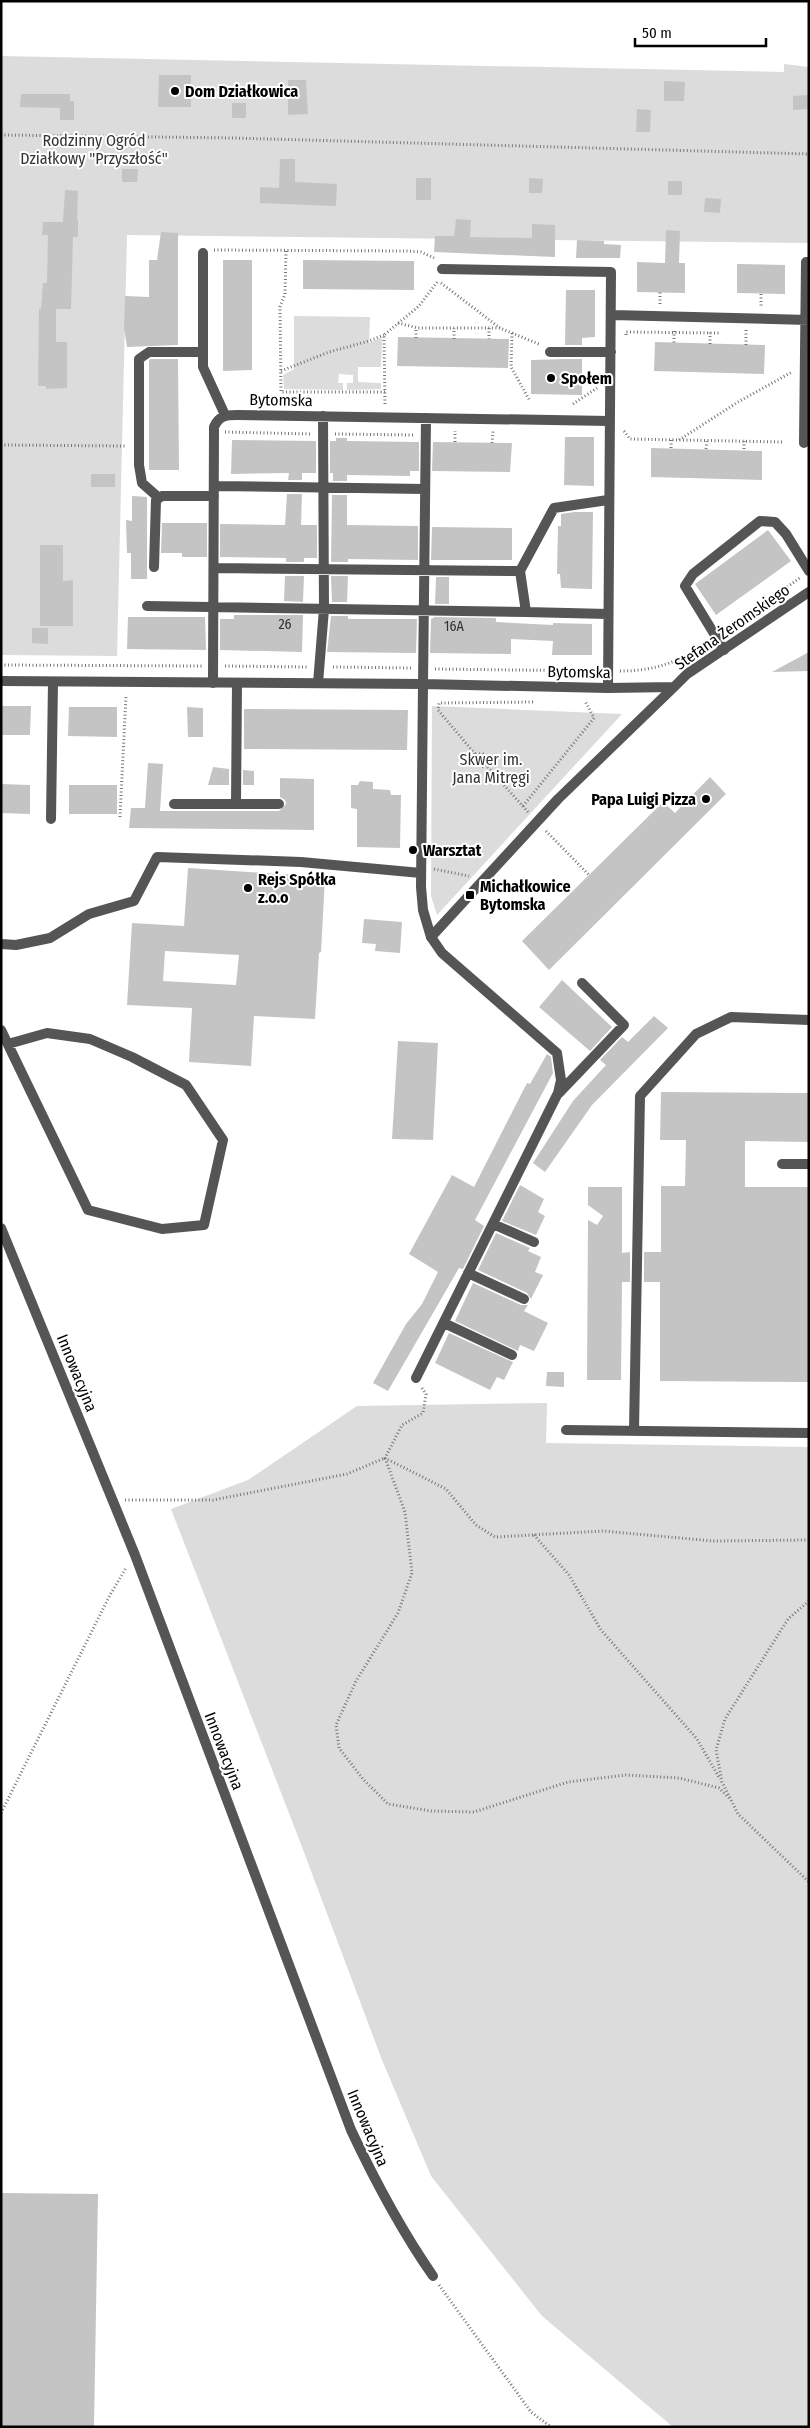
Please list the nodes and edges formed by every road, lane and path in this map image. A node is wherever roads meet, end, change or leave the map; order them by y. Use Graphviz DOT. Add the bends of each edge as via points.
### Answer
graph roads {
  1 [pos="1,135"];
  2 [pos="809,154"];
  3 [pos="286,251"];
  4 [pos="207,252"];
  5 [pos="809,262"];
  6 [pos="442,269"];
  7 [pos="438,281"];
  8 [pos="761,294"];
  9 [pos="761,309"];
  10 [pos="612,316"];
  11 [pos="807,320"];
  12 [pos="398,323"];
  13 [pos="674,325"];
  14 [pos="711,326"];
  15 [pos="747,327"];
  16 [pos="416,328"];
  17 [pos="454,328"];
  18 [pos="489,328"];
  19 [pos="500,328"];
  20 [pos="674,332"];
  21 [pos="512,333"];
  22 [pos="710,333"];
  23 [pos="728,333"];
  24 [pos="737,333"];
  25 [pos="746,334"];
  26 [pos="756,334"];
  27 [pos="384,335"];
  28 [pos="416,338"];
  29 [pos="454,338"];
  30 [pos="489,339"];
  31 [pos="626,342"];
  32 [pos="674,343"];
  33 [pos="710,344"];
  34 [pos="746,345"];
  35 [pos="203,352"];
  36 [pos="550,352"];
  37 [pos="611,352"];
  38 [pos="805,362"];
  39 [pos="281,371"];
  40 [pos="610,377"];
  41 [pos="807,379"];
  42 [pos="384,392"];
  43 [pos="530,402"];
  44 [pos="573,404"];
  45 [pos="225,415"];
  46 [pos="323,416"];
  47 [pos="385,417"];
  48 [pos="426,418"];
  49 [pos="609,421"];
  50 [pos="624,422"];
  51 [pos="449,430"];
  52 [pos="455,430"];
  53 [pos="464,430"];
  54 [pos="483,430"];
  55 [pos="492,431"];
  56 [pos="502,431"];
  57 [pos="806,437"];
  58 [pos="670,440"];
  59 [pos="679,440"];
  60 [pos="706,441"];
  61 [pos="744,441"];
  62 [pos="455,442"];
  63 [pos="782,442"];
  64 [pos="492,443"];
  65 [pos="1,444"];
  66 [pos="125,446"];
  67 [pos="671,449"];
  68 [pos="706,450"];
  69 [pos="744,450"];
  70 [pos="323,488"];
  71 [pos="426,489"];
  72 [pos="214,491"];
  73 [pos="159,498"];
  74 [pos="608,500"];
  75 [pos="154,567"];
  76 [pos="214,568"];
  77 [pos="324,570"];
  78 [pos="520,571"];
  79 [pos="809,571"];
  80 [pos="425,572"];
  81 [pos="809,592"];
  82 [pos="147,606"];
  83 [pos="214,608"];
  84 [pos="324,609"];
  85 [pos="424,610"];
  86 [pos="526,612"];
  87 [pos="608,614"];
  88 [pos="724,650"];
  89 [pos="1,681"];
  90 [pos="52,682"];
  91 [pos="213,683"];
  92 [pos="237,683"];
  93 [pos="318,683"];
  94 [pos="424,684"];
  95 [pos="674,687"];
  96 [pos="608,688"];
  97 [pos="134,696"];
  98 [pos="576,701"];
  99 [pos="536,702"];
  100 [pos="476,755"];
  101 [pos="486,765"];
  102 [pos="174,804"];
  103 [pos="236,804"];
  104 [pos="279,804"];
  105 [pos="523,806"];
  106 [pos="120,817"];
  107 [pos="51,819"];
  108 [pos="537,822"];
  109 [pos="421,870"];
  110 [pos="589,875"];
  111 [pos="485,879"];
  112 [pos="431,937"];
  113 [pos="1,944"];
  114 [pos="582,983"];
  115 [pos="809,1020"];
  116 [pos="1,1030"];
  117 [pos="8,1044"];
  118 [pos="558,1093"];
  119 [pos="782,1164"];
  120 [pos="809,1164"];
  121 [pos="493,1224"];
  122 [pos="1,1228"];
  123 [pos="534,1242"];
  124 [pos="468,1274"];
  125 [pos="524,1299"];
  126 [pos="444,1323"];
  127 [pos="512,1355"];
  128 [pos="416,1378"];
  129 [pos="566,1430"];
  130 [pos="634,1431"];
  131 [pos="809,1433"];
  132 [pos="385,1458"];
  133 [pos="112,1500"];
  134 [pos="534,1535"];
  135 [pos="809,1540"];
  136 [pos="134,1555"];
  137 [pos="809,1601"];
  138 [pos="722,1782"];
  139 [pos="731,1800"];
  140 [pos="1,1813"];
  141 [pos="809,1882"];
  142 [pos="433,2276"];
  143 [pos="551,2427"];
  1 -- 2 [label="path"];
  3 -- 4 [label="path"];
  3 -- 6 [label="path" via="421,252 434,258"];
  3 -- 39 [label="path" via="285,294 280,307"];
  4 -- 35 [label="street"];
  5 -- 11 [label="street" via="806,262"];
  6 -- 7 [label="path"];
  6 -- 10 [label="street" via="611,272"];
  7 -- 12 [label="path" via="419,306"];
  7 -- 19 [label="path"];
  8 -- 9 [label="path"];
  10 -- 11 [label="street"];
  10 -- 37 [label="street"];
  11 -- 38 [label="street"];
  12 -- 16 [label="path"];
  12 -- 27 [label="path"];
  13 -- 20 [label="path"];
  14 -- 22 [label="path"];
  15 -- 25 [label="path"];
  16 -- 17 [label="path"];
  16 -- 28 [label="path"];
  17 -- 18 [label="path"];
  17 -- 29 [label="path"];
  18 -- 19 [label="path"];
  18 -- 30 [label="path"];
  19 -- 21 [label="path"];
  20 -- 22 [label="path"];
  20 -- 31 [label="path" via="626,332"];
  20 -- 32 [label="path"];
  21 -- 36 [label="path" via="542,345"];
  21 -- 43 [label="path" via="511,367"];
  22 -- 23 [label="path"];
  22 -- 33 [label="path"];
  24 -- 25 [label="path"];
  25 -- 26 [label="path"];
  25 -- 34 [label="path"];
  27 -- 39 [label="path"];
  27 -- 42 [label="path"];
  35 -- 45 [label="street" via="203,367"];
  35 -- 73 [label="street" via="149,352 140,359 139,465 142,483"];
  36 -- 37 [label="street"];
  37 -- 40 [label="street"];
  38 -- 41 [label="street"];
  38 -- 59 [label="path" via="784,378 738,402"];
  39 -- 42 [label="path" via="281,392"];
  40 -- 44 [label="path"];
  40 -- 49 [label="street"];
  41 -- 57 [label="street"];
  42 -- 47 [label="path"];
  45 -- 46 [label="street, Bytomska"];
  45 -- 72 [label="street" via="217,420 214,427"];
  46 -- 47 [label="street, Bytomska"];
  46 -- 70 [label="street"];
  47 -- 48 [label="street, Bytomska"];
  48 -- 49 [label="street, Bytomska"];
  48 -- 71 [label="street"];
  49 -- 74 [label="street"];
  50 -- 58 [label="path" via="624,432 630,439"];
  51 -- 52 [label="path"];
  52 -- 53 [label="path"];
  52 -- 62 [label="path"];
  54 -- 55 [label="path"];
  55 -- 56 [label="path"];
  55 -- 64 [label="path"];
  58 -- 59 [label="path"];
  58 -- 67 [label="path"];
  59 -- 60 [label="path"];
  60 -- 61 [label="path"];
  60 -- 68 [label="path"];
  61 -- 63 [label="path"];
  61 -- 69 [label="path"];
  65 -- 66 [label="path"];
  70 -- 71 [label="street"];
  70 -- 72 [label="street"];
  70 -- 77 [label="street"];
  71 -- 80 [label="street"];
  72 -- 73 [label="street"];
  72 -- 76 [label="street"];
  73 -- 75 [label="street" via="156,500"];
  74 -- 78 [label="street" via="554,508"];
  74 -- 87 [label="street"];
  76 -- 77 [label="street"];
  76 -- 83 [label="street"];
  77 -- 80 [label="street"];
  77 -- 84 [label="street"];
  78 -- 80 [label="street"];
  78 -- 86 [label="street"];
  79 -- 88 [label="street" via="775,522 760,521 693,574 685,586"];
  80 -- 85 [label="street"];
  81 -- 88 [label="street, Stefana Żeromskiego"];
  82 -- 83 [label="street"];
  83 -- 84 [label="street"];
  83 -- 91 [label="street"];
  84 -- 85 [label="street"];
  84 -- 93 [label="street"];
  85 -- 86 [label="street"];
  85 -- 94 [label="street"];
  86 -- 87 [label="street"];
  87 -- 96 [label="street"];
  88 -- 95 [label="street, Stefana Żeromskiego"];
  89 -- 90 [label="street, Bytomska"];
  90 -- 91 [label="street, Bytomska"];
  90 -- 107 [label="street"];
  91 -- 92 [label="street, Bytomska"];
  92 -- 93 [label="street, Bytomska"];
  92 -- 103 [label="street"];
  93 -- 94 [label="street, Bytomska"];
  94 -- 96 [label="street, Bytomska"];
  94 -- 109 [label="street"];
  95 -- 96 [label="street, Bytomska"];
  95 -- 108 [label="street, Stefana Żeromskiego"];
  97 -- 106 [label="path" via="124,696"];
  98 -- 105 [label="path" via="585,701 594,718"];
  99 -- 100 [label="path" via="439,703 438,710"];
  100 -- 101 [label="path" via="478,764"];
  100 -- 101 [label="path" via="482,753 486,756"];
  101 -- 105 [label="path"];
  102 -- 103 [label="street"];
  103 -- 104 [label="street"];
  105 -- 108 [label="path"];
  108 -- 110 [label="path"];
  108 -- 111 [label="street, Stefana Żeromskiego"];
  109 -- 111 [label="path"];
  109 -- 112 [label="street" via="423,910"];
  109 -- 113 [label="street" via="157,857 134,900 88,914 50,938 16,945"];
  111 -- 112 [label="street, Stefana Żeromskiego"];
  112 -- 118 [label="street" via="442,953 557,1054 561,1080"];
  114 -- 118 [label="street" via="624,1025"];
  115 -- 130 [label="street" via="730,1017 696,1034 640,1096"];
  116 -- 117 [label="street"];
  117 -- 117 [label="street" via="88,1210 162,1229 204,1225 223,1140 186,1085 90,1039 47,1033"];
  118 -- 121 [label="street"];
  119 -- 120 [label="street"];
  121 -- 123 [label="street"];
  121 -- 124 [label="street"];
  122 -- 133 [label="street, Innowacyjna"];
  124 -- 125 [label="street"];
  124 -- 126 [label="street"];
  126 -- 127 [label="street"];
  126 -- 128 [label="street"];
  128 -- 132 [label="path" via="426,1394 423,1413 402,1425"];
  129 -- 130 [label="street"];
  130 -- 131 [label="street"];
  132 -- 133 [label="path" via="347,1474 213,1500"];
  132 -- 134 [label="path" via="446,1489 476,1524 496,1536"];
  132 -- 139 [label="path" via="405,1512 412,1573 398,1613 356,1681 336,1725 339,1748 362,1779 388,1804 431,1811 474,1812 568,1782 626,1774 679,1778 719,1788"];
  133 -- 136 [label="street, Innowacyjna"];
  134 -- 135 [label="path" via="603,1531 713,1541"];
  134 -- 138 [label="path" via="569,1575 601,1630 697,1739"];
  136 -- 140 [label="path" via="110,1595"];
  136 -- 142 [label="street, Innowacyjna" via="350,2130 407,2239"];
  137 -- 138 [label="path" via="788,1619 725,1718 716,1750"];
  138 -- 139 [label="path"];
  139 -- 141 [label="path" via="738,1814"];
  142 -- 143 [label="path" via="531,2412"];
}
